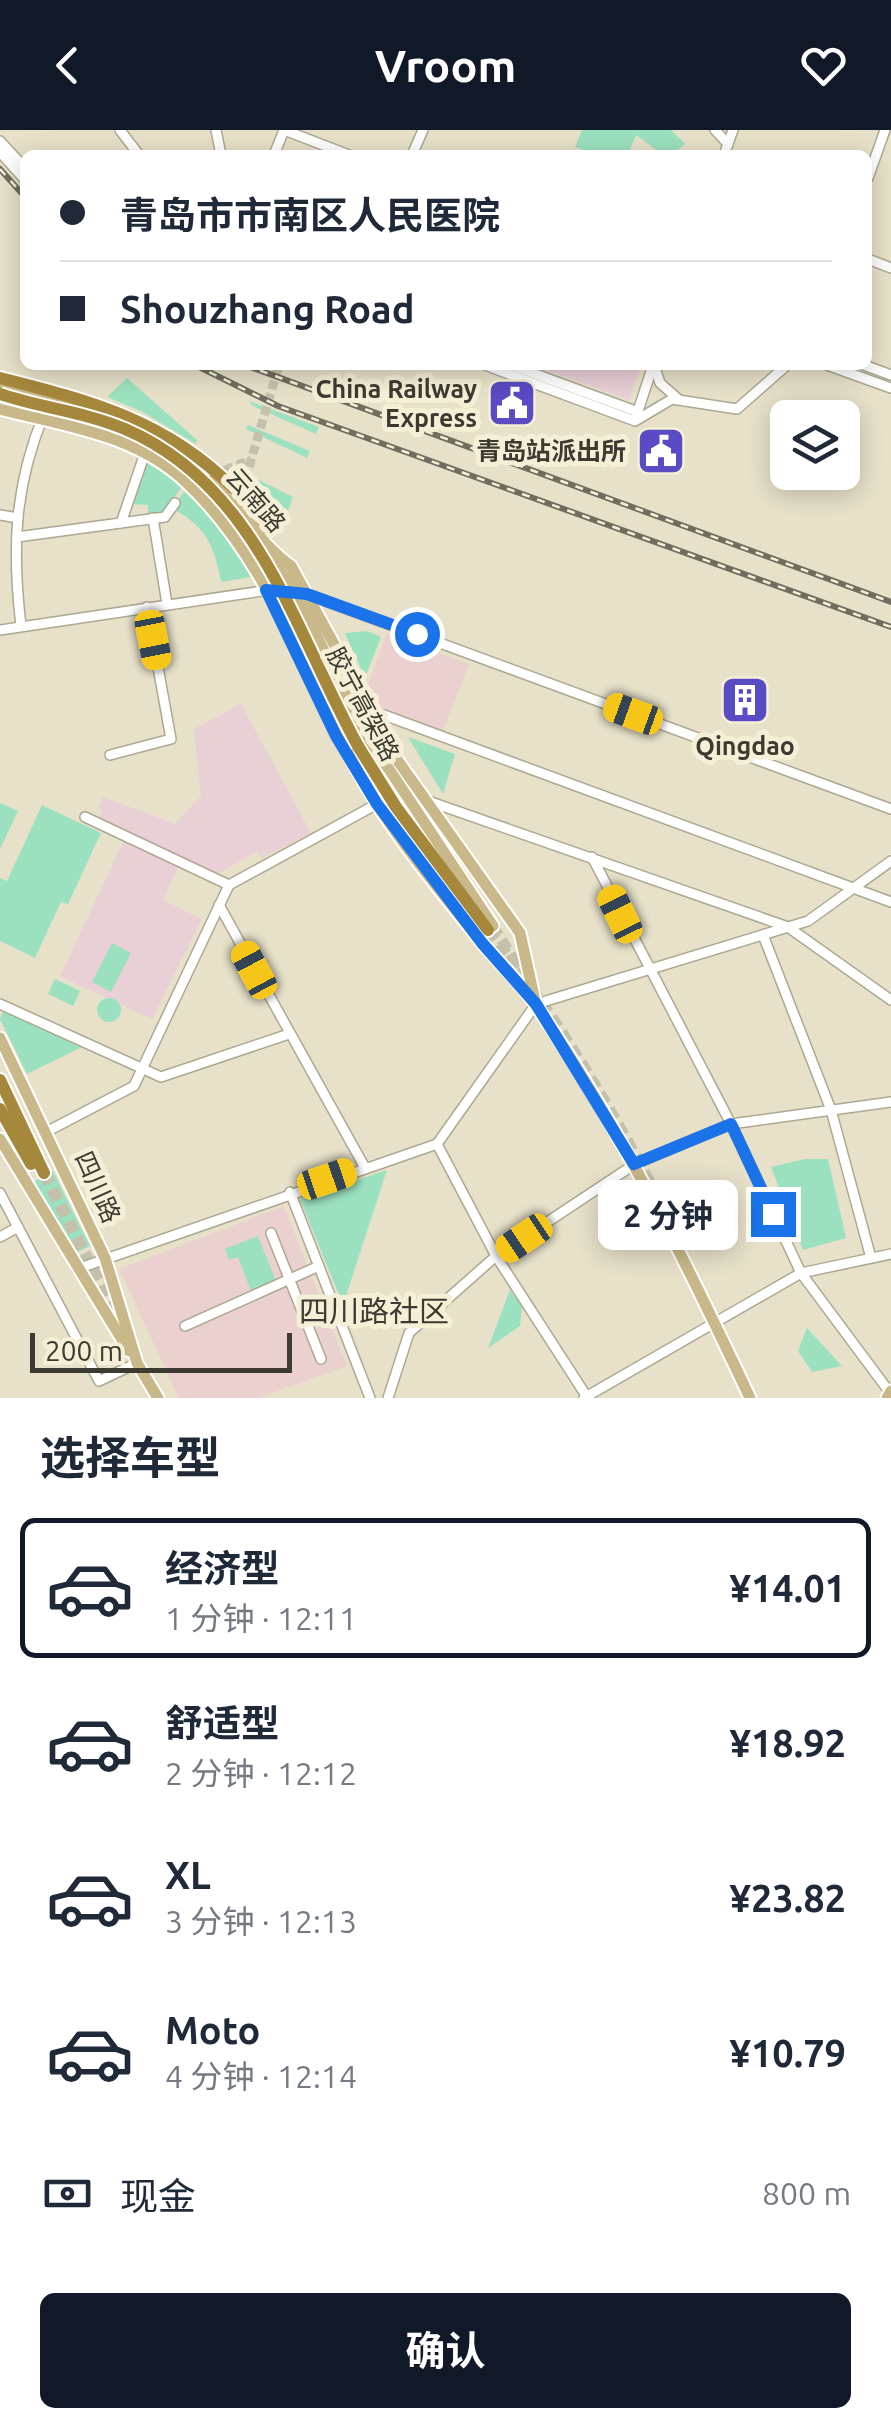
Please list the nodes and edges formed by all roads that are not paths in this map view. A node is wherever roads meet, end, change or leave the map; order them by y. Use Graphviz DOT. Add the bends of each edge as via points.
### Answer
graph roads {
  1 [pos="12,130"];
  2 [pos="120,130"];
  3 [pos="284,130"];
  4 [pos="716,130"];
  5 [pos="733,130"];
  6 [pos="885,130"];
  7 [pos="0,140"];
  8 [pos="135,150"];
  9 [pos="335,150"];
  10 [pos="726,150"];
  11 [pos="0,152"];
  12 [pos="20,162"];
  13 [pos="872,167"];
  14 [pos="20,174"];
  15 [pos="500,370"];
  16 [pos="523,370"];
  17 [pos="652,370"];
  18 [pos="656,370"];
  19 [pos="780,370"];
  20 [pos="841,370"];
  21 [pos="0,382"];
  22 [pos="891,388"];
  23 [pos="0,394"];
  24 [pos="50,399"];
  25 [pos="678,399"];
  26 [pos="0,408"];
  27 [pos="636,416"];
  28 [pos="42,418"];
  29 [pos="145,453"];
  30 [pos="233,488"];
  31 [pos="175,503"];
  32 [pos="0,515"];
  33 [pos="18,518"];
  34 [pos="153,518"];
  35 [pos="120,523"];
  36 [pos="17,537"];
  37 [pos="265,548"];
  38 [pos="266,590"];
  39 [pos="301,593"];
  40 [pos="167,604"];
  41 [pos="147,607"];
  42 [pos="21,626"];
  43 [pos="0,630"];
  44 [pos="371,716"];
  45 [pos="110,755"];
  46 [pos="425,800"];
  47 [pos="377,804"];
  48 [pos="891,809"];
  49 [pos="85,817"];
  50 [pos="592,857"];
  51 [pos="891,861"];
  52 [pos="229,885"];
  53 [pos="858,887"];
  54 [pos="891,902"];
  55 [pos="219,904"];
  56 [pos="491,928"];
  57 [pos="788,928"];
  58 [pos="763,936"];
  59 [pos="648,970"];
  60 [pos="891,1000"];
  61 [pos="0,1004"];
  62 [pos="536,1004"];
  63 [pos="289,1034"];
  64 [pos="0,1038"];
  65 [pos="142,1068"];
  66 [pos="0,1080"];
  67 [pos="891,1102"];
  68 [pos="0,1109"];
  69 [pos="831,1110"];
  70 [pos="731,1124"];
  71 [pos="48,1131"];
  72 [pos="0,1139"];
  73 [pos="436,1144"];
  74 [pos="634,1164"];
  75 [pos="364,1166"];
  76 [pos="290,1192"];
  77 [pos="0,1193"];
  78 [pos="18,1227"];
  79 [pos="271,1233"];
  80 [pos="0,1237"];
  81 [pos="891,1254"];
  82 [pos="496,1256"];
  83 [pos="105,1258"];
  84 [pos="871,1258"];
  85 [pos="319,1266"];
  86 [pos="76,1269"];
  87 [pos="801,1273"];
  88 [pos="288,1279"];
  89 [pos="713,1320"];
  90 [pos="184,1326"];
  91 [pos="321,1359"];
  92 [pos="136,1362"];
  93 [pos="890,1394"];
  94 [pos="586,1397"];
  95 [pos="158,1398"];
  96 [pos="370,1398"];
  97 [pos="388,1398"];
  98 [pos="750,1398"];
  1 -- 7 [label="street"];
  2 -- 8 [label="street"];
  3 -- 9 [label="street"];
  4 -- 10 [label="street"];
  5 -- 10 [label="street"];
  6 -- 13 [label="street"];
  7 -- 12 [label="street"];
  11 -- 14 [label="street"];
  15 -- 27 [label="street"];
  16 -- 27 [label="street"];
  17 -- 27 [label="street"];
  18 -- 25 [label="street" via="660,384"];
  19 -- 25 [label="street" via="737,409"];
  20 -- 22 [label="street"];
  21 -- 24 [label="main road, 云南路"];
  21 -- 30 [label="highway" via="87,400 166,434"];
  23 -- 56 [label="highway, 胶宁高架路, bridge" via="125,430 170,454 215,491 261,552 396,808"];
  24 -- 28 [label="street"];
  24 -- 37 [label="main road, 云南路" via="110,416 172,448 232,501"];
  25 -- 27 [label="street"];
  26 -- 28 [label="main road, 云南路"];
  28 -- 29 [label="main road, 云南路"];
  28 -- 33 [label="street" via="20,484"];
  29 -- 35 [label="street"];
  29 -- 38 [label="main road, 云南路" via="185,480 232,530"];
  30 -- 37 [label="main road" via="257,517"];
  31 -- 34 [label="street"];
  32 -- 33 [label="street"];
  33 -- 36 [label="street"];
  34 -- 35 [label="street"];
  34 -- 40 [label="street"];
  35 -- 36 [label="street"];
  36 -- 42 [label="street"];
  37 -- 39 [label="main road"];
  38 -- 39 [label="street"];
  38 -- 40 [label="street"];
  38 -- 47 [label="main road, 云南路" via="336,736"];
  39 -- 44 [label="main road, 云南路"];
  39 -- 48 [label="street"];
  39 -- 56 [label="main road" via="363,730"];
  40 -- 41 [label="street"];
  41 -- 42 [label="street"];
  41 -- 45 [label="street" via="171,740"];
  42 -- 43 [label="street"];
  44 -- 46 [label="main road, 云南路"];
  44 -- 53 [label="street"];
  46 -- 50 [label="street"];
  46 -- 62 [label="main road, 云南路" via="520,933"];
  47 -- 52 [label="street"];
  47 -- 62 [label="main road, 云南路"];
  49 -- 52 [label="street"];
  50 -- 57 [label="street"];
  50 -- 59 [label="street"];
  51 -- 53 [label="street"];
  52 -- 55 [label="street"];
  53 -- 54 [label="street"];
  53 -- 57 [label="street"];
  55 -- 63 [label="street"];
  55 -- 65 [label="street"];
  57 -- 58 [label="street"];
  57 -- 60 [label="street"];
  58 -- 59 [label="street"];
  58 -- 69 [label="street"];
  59 -- 62 [label="street"];
  59 -- 70 [label="street"];
  61 -- 65 [label="street"];
  62 -- 73 [label="street"];
  62 -- 74 [label="main road, 云南路"];
  63 -- 65 [label="street" via="161,1077"];
  63 -- 75 [label="street"];
  64 -- 71 [label="main road, 四川路"];
  65 -- 71 [label="street" via="134,1086"];
  66 -- 68 [label="highway" via="41,1175"];
  67 -- 69 [label="street"];
  69 -- 70 [label="street"];
  69 -- 84 [label="street"];
  70 -- 74 [label="street"];
  70 -- 87 [label="street"];
  71 -- 83 [label="main road, 四川路"];
  72 -- 86 [label="main road"];
  73 -- 75 [label="street"];
  73 -- 82 [label="street"];
  74 -- 82 [label="street"];
  74 -- 89 [label="main road, 云南路"];
  75 -- 76 [label="street"];
  76 -- 83 [label="street"];
  76 -- 85 [label="street"];
  77 -- 78 [label="street"];
  78 -- 80 [label="street"];
  78 -- 92 [label="street" via="99,1381"];
  79 -- 88 [label="street"];
  81 -- 84 [label="street"];
  82 -- 94 [label="street"];
  82 -- 97 [label="street" via="409,1333"];
  83 -- 86 [label="street"];
  83 -- 92 [label="main road, 四川路"];
  84 -- 87 [label="street"];
  85 -- 88 [label="street"];
  85 -- 96 [label="street"];
  86 -- 92 [label="main road"];
  87 -- 89 [label="street"];
  87 -- 93 [label="street"];
  88 -- 90 [label="street"];
  88 -- 91 [label="street"];
  89 -- 94 [label="street"];
  89 -- 98 [label="main road, 云南路"];
  92 -- 95 [label="main road, 四川路"];
}
